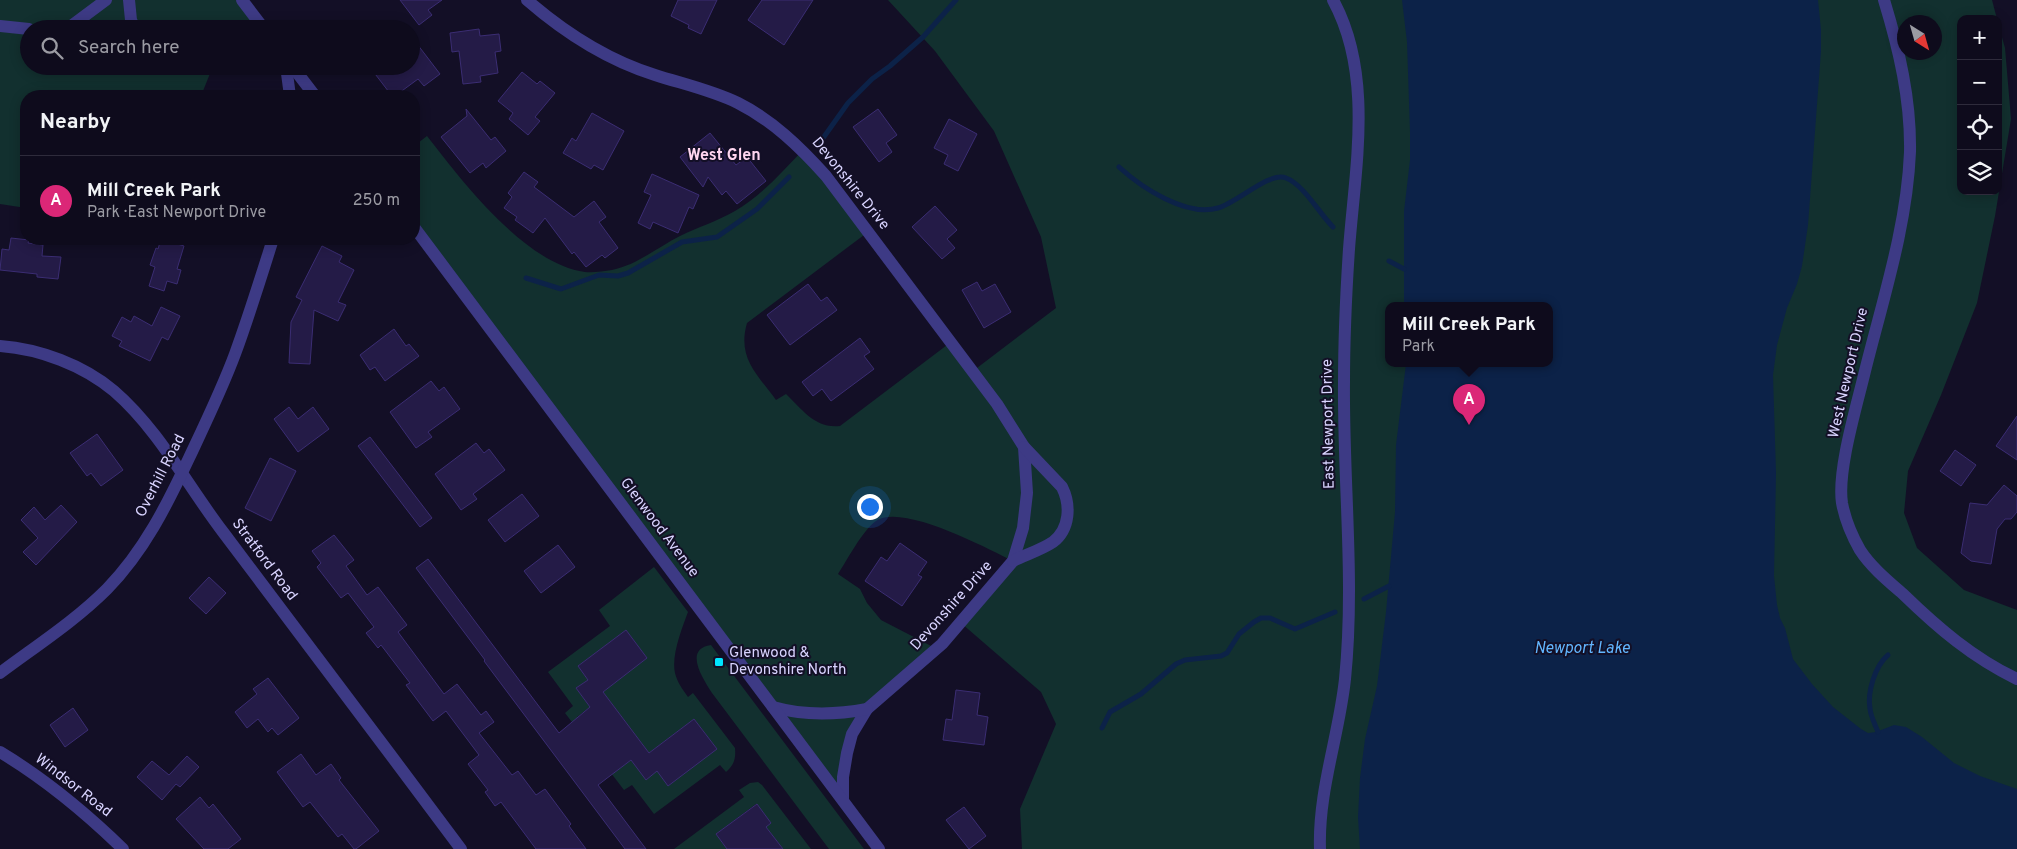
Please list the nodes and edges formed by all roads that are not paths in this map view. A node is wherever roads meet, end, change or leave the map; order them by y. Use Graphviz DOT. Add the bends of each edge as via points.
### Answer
graph roads {
  1 [pos="106,0"];
  2 [pos="129,0"];
  3 [pos="242,0"];
  4 [pos="527,0"];
  5 [pos="1333,0"];
  6 [pos="1884,0"];
  7 [pos="79,20"];
  8 [pos="131,20"];
  9 [pos="257,20"];
  10 [pos="0,26"];
  11 [pos="20,28"];
  12 [pos="287,75"];
  13 [pos="299,75"];
  14 [pos="289,90"];
  15 [pos="310,90"];
  16 [pos="420,235"];
  17 [pos="271,245"];
  18 [pos="0,346"];
  19 [pos="1024,446"];
  20 [pos="182,474"];
  21 [pos="1013,561"];
  22 [pos="0,673"];
  23 [pos="2017,679"];
  24 [pos="773,707"];
  25 [pos="867,709"];
  26 [pos="0,752"];
  27 [pos="843,800"];
  28 [pos="123,849"];
  29 [pos="461,849"];
  30 [pos="879,849"];
  31 [pos="1320,849"];
  1 -- 7 [label="street"];
  2 -- 8 [label="street"];
  3 -- 9 [label="street"];
  4 -- 19 [label="street, Devonshire Drive" via="586,44 619,61 738,103 774,125 803,150 997,404"];
  5 -- 31 [label="street, East Newport Drive" via="1353,51 1358,125 1344,349 1348,639 1341,708 1320,815"];
  6 -- 23 [label="street, West Newport Drive" via="1904,77 1910,150 1899,234 1842,474 1842,502 1855,540 1882,575 1952,639"];
  10 -- 11 [label="street"];
  12 -- 14 [label="street"];
  13 -- 15 [label="street"];
  16 -- 24 [label="street, Glenwood Avenue"];
  17 -- 20 [label="street, Overhill Road" via="235,355"];
  18 -- 20 [label="street, Stratford Road" via="52,356 102,381 141,418"];
  19 -- 21 [label="street, Devonshire Drive" via="1026,509"];
  19 -- 21 [label="street, Devonshire Drive" via="1062,487 1068,508 1064,526 1053,541"];
  20 -- 22 [label="street, Overhill Road" via="149,536 129,564 75,618"];
  20 -- 29 [label="street, Stratford Road"];
  21 -- 25 [label="street, Devonshire Drive" via="942,644"];
  24 -- 25 [label="street" via="820,714"];
  24 -- 27 [label="street, Glenwood Avenue"];
  25 -- 27 [label="street, Devonshire Drive" via="852,734 843,777"];
  26 -- 28 [label="street, Windsor Road" via="54,789"];
  27 -- 30 [label="street, Glenwood Avenue"];
}
